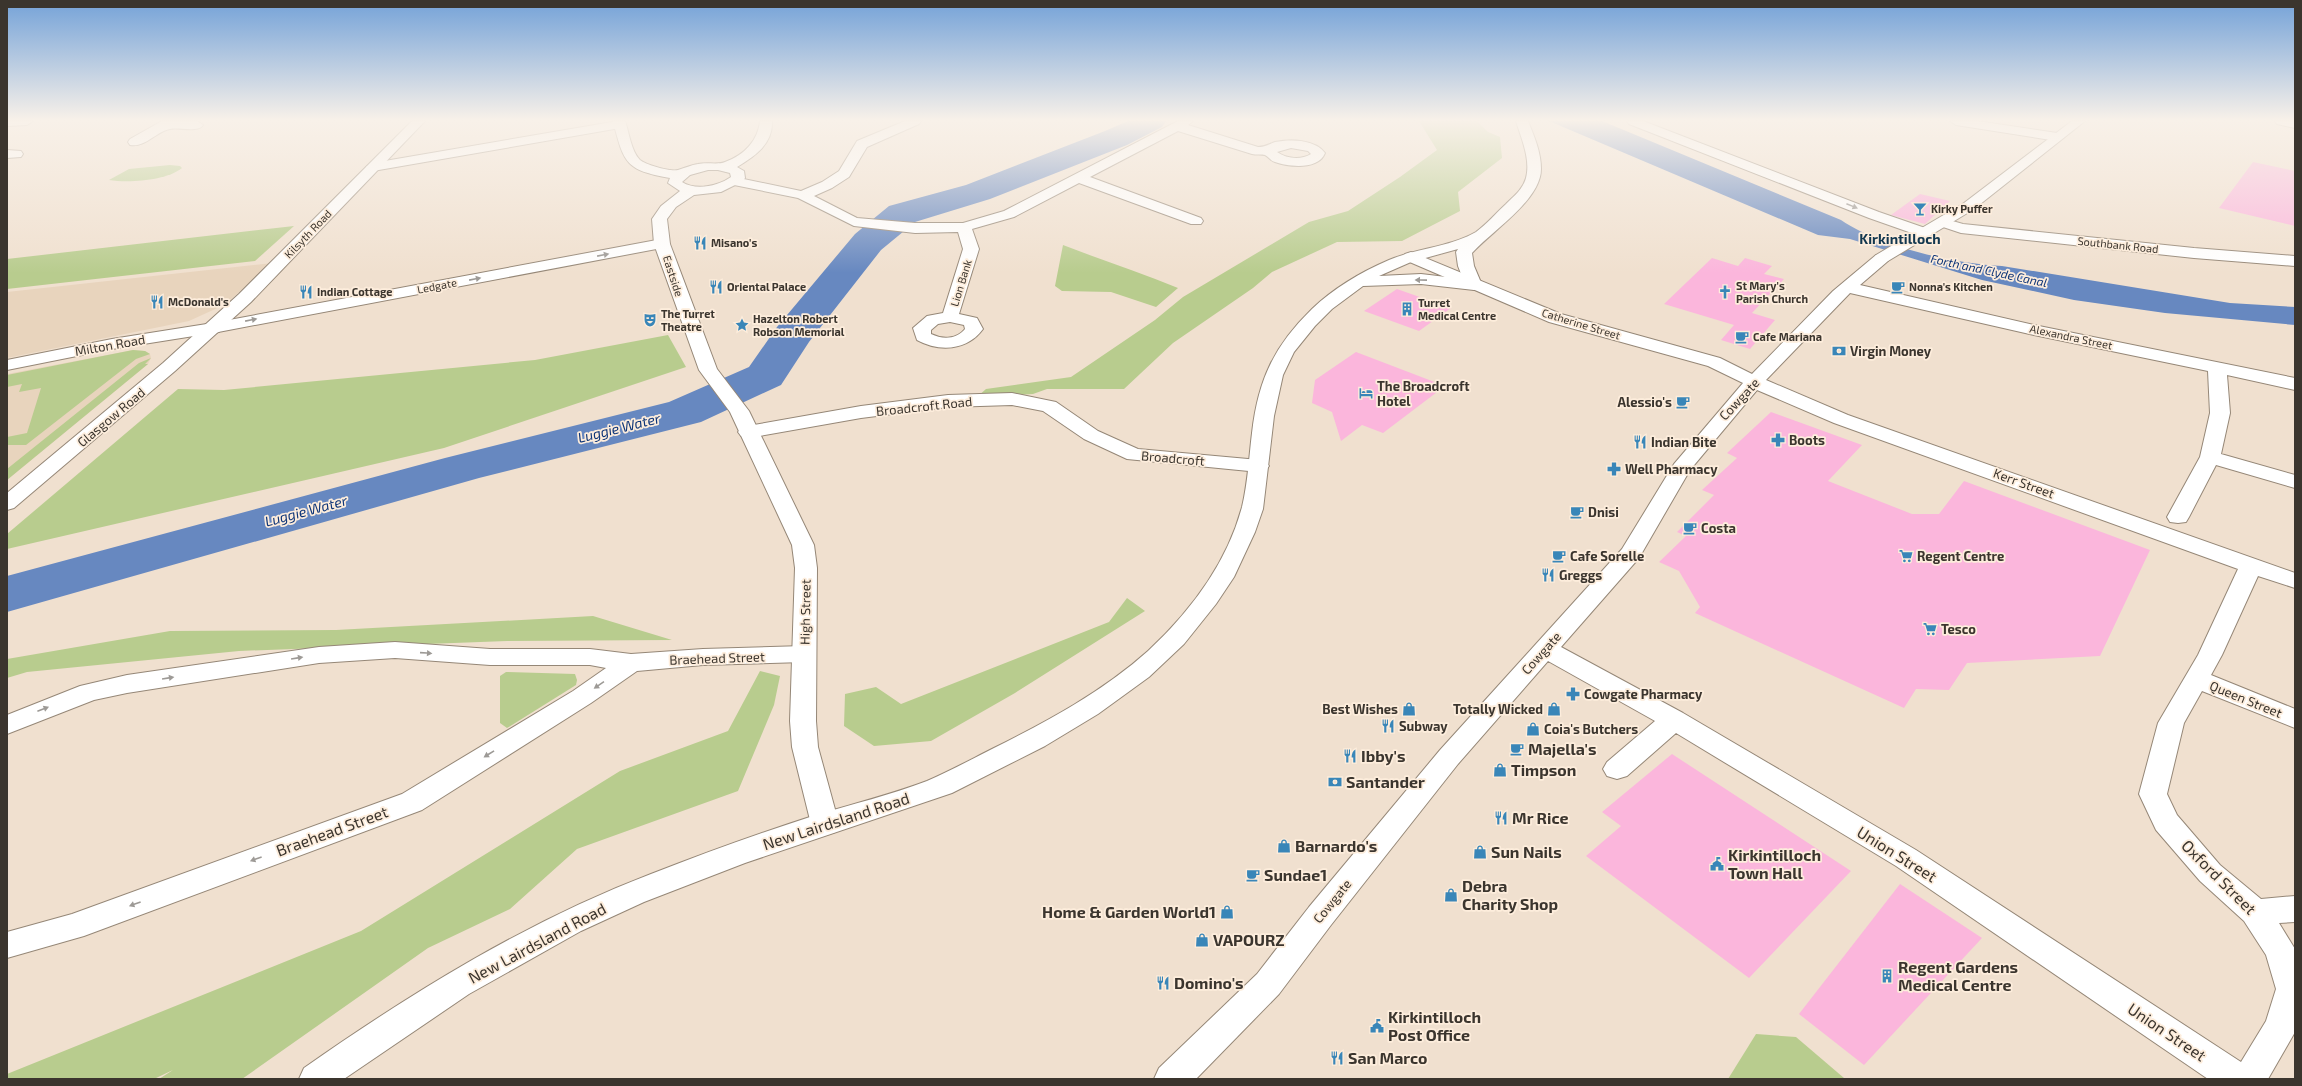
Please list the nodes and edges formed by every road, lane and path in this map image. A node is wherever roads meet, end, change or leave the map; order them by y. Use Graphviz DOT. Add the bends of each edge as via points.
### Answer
graph roads {
  1 [pos="368,172"];
  2 [pos="659,172"];
  3 [pos="688,172"];
  4 [pos="737,172"];
  5 [pos="845,172"];
  6 [pos="1087,172"];
  7 [pos="1533,172"];
  8 [pos="1764,172"];
  9 [pos="2014,172"];
  10 [pos="679,175"];
  11 [pos="1077,177"];
  12 [pos="734,181"];
  13 [pos="692,190"];
  14 [pos="802,195"];
  15 [pos="1507,211"];
  16 [pos="1196,221"];
  17 [pos="1472,222"];
  18 [pos="1942,222"];
  19 [pos="964,227"];
  20 [pos="1451,231"];
  21 [pos="1919,234"];
  22 [pos="1478,236"];
  23 [pos="662,244"];
  24 [pos="1411,257"];
  25 [pos="2295,261"];
  26 [pos="1359,283"];
  27 [pos="1474,285"];
  28 [pos="1847,287"];
  29 [pos="950,317"];
  30 [pos="213,328"];
  31 [pos="7,365"];
  32 [pos="2217,368"];
  33 [pos="1755,382"];
  34 [pos="2295,384"];
  35 [pos="739,411"];
  36 [pos="748,432"];
  37 [pos="1091,435"];
  38 [pos="2210,457"];
  39 [pos="1259,466"];
  40 [pos="2295,482"];
  41 [pos="7,504"];
  42 [pos="2178,517"];
  43 [pos="2251,566"];
  44 [pos="2295,581"];
  45 [pos="1545,649"];
  46 [pos="804,654"];
  47 [pos="631,663"];
  48 [pos="2197,679"];
  49 [pos="2295,719"];
  50 [pos="1674,720"];
  51 [pos="7,725"];
  52 [pos="1617,769"];
  53 [pos="825,824"];
  54 [pos="2295,908"];
  55 [pos="2255,912"];
  56 [pos="7,945"];
  57 [pos="316,1079"];
  58 [pos="1171,1079"];
  59 [pos="2237,1079"];
  60 [pos="2249,1079"];
  1 -- 30 [label="street, Kilsyth Road"];
  2 -- 10 [label="street"];
  3 -- 10 [label="street"];
  4 -- 12 [label="street" via="738,178"];
  5 -- 14 [label="street" via="819,190"];
  6 -- 11 [label="street"];
  7 -- 15 [label="street" via="1533,178 1522,197"];
  8 -- 21 [label="street, one-way"];
  9 -- 18 [label="street, Cowgate"];
  10 -- 13 [label="street" via="676,183"];
  11 -- 16 [label="street"];
  11 -- 19 [label="street" via="1009,214"];
  12 -- 13 [label="street" via="716,188"];
  12 -- 14 [label="street"];
  13 -- 23 [label="street, Eastside" via="666,209 661,216 658,224"];
  14 -- 19 [label="street" via="854,222 895,227"];
  15 -- 17 [label="street"];
  15 -- 22 [label="street" via="1493,226"];
  18 -- 21 [label="street, Cowgate"];
  18 -- 25 [label="street, Southbank Road" via="1961,228"];
  19 -- 29 [label="street, Lion Bank" via="971,249"];
  20 -- 24 [label="street" via="1423,243"];
  21 -- 28 [label="street, Cowgate" via="1882,258"];
  22 -- 24 [label="street" via="1441,250"];
  22 -- 27 [label="street" via="1464,252 1466,266"];
  30 -- 23 [label="street, Ledgate, one-way"];
  23 -- 35 [label="street, Eastside" via="708,370"];
  24 -- 26 [label="street, New Lairdsland Road" via="1390,265"];
  24 -- 27 [label="street, Catherine Street"];
  27 -- 26 [label="street, one-way" via="1421,279"];
  26 -- 39 [label="street, New Lairdsland Road" via="1328,303 1305,326 1270,381"];
  27 -- 33 [label="street, Catherine Street" via="1555,318 1714,362"];
  28 -- 32 [label="street, Alexandra Street" via="1988,320"];
  28 -- 33 [label="street, Cowgate"];
  30 -- 31 [label="street, Milton Road" via="112,344"];
  30 -- 41 [label="street, Glasgow Road"];
  32 -- 34 [label="street, Alexandra Street"];
  32 -- 38 [label="street" via="2220,413"];
  33 -- 43 [label="street, Kerr Street" via="1841,419"];
  33 -- 45 [label="street, Cowgate" via="1735,402 1681,468 1631,553"];
  35 -- 36 [label="street, High Street"];
  36 -- 37 [label="street, Broadcroft Road" via="861,412 948,401 1012,399 1049,406"];
  36 -- 46 [label="street, High Street" via="803,545 806,568"];
  37 -- 39 [label="street, Broadcroft" via="1134,455"];
  38 -- 40 [label="street"];
  38 -- 42 [label="street"];
  39 -- 53 [label="street, New Lairdsland Road" via="1246,528 1222,580 1173,640 1141,670 1100,701 1049,732 962,776 921,794"];
  43 -- 44 [label="street, Kerr Street"];
  43 -- 48 [label="street, Oxford Street"];
  45 -- 50 [label="street, Union Street"];
  45 -- 58 [label="street, Cowgate" via="1449,757 1268,984"];
  46 -- 47 [label="street, Braehead Street" via="703,657"];
  46 -- 53 [label="street, High Street" via="805,747"];
  51 -- 47 [label="street, Braehead Street, one-way" via="89,692 319,655 395,650 490,657 590,657"];
  47 -- 56 [label="street, Braehead Street, one-way" via="582,697 412,802 73,927"];
  48 -- 49 [label="street, Queen Street"];
  48 -- 55 [label="street, Oxford Street" via="2172,723 2153,794 2166,822 2200,862"];
  50 -- 52 [label="street"];
  50 -- 59 [label="street, Union Street" via="1906,858"];
  53 -- 57 [label="street, New Lairdsland Road" via="756,847 607,905 537,940 400,1020"];
  54 -- 55 [label="street"];
  55 -- 60 [label="street, Oxford Street" via="2280,950 2292,989 2281,1027"];
}
